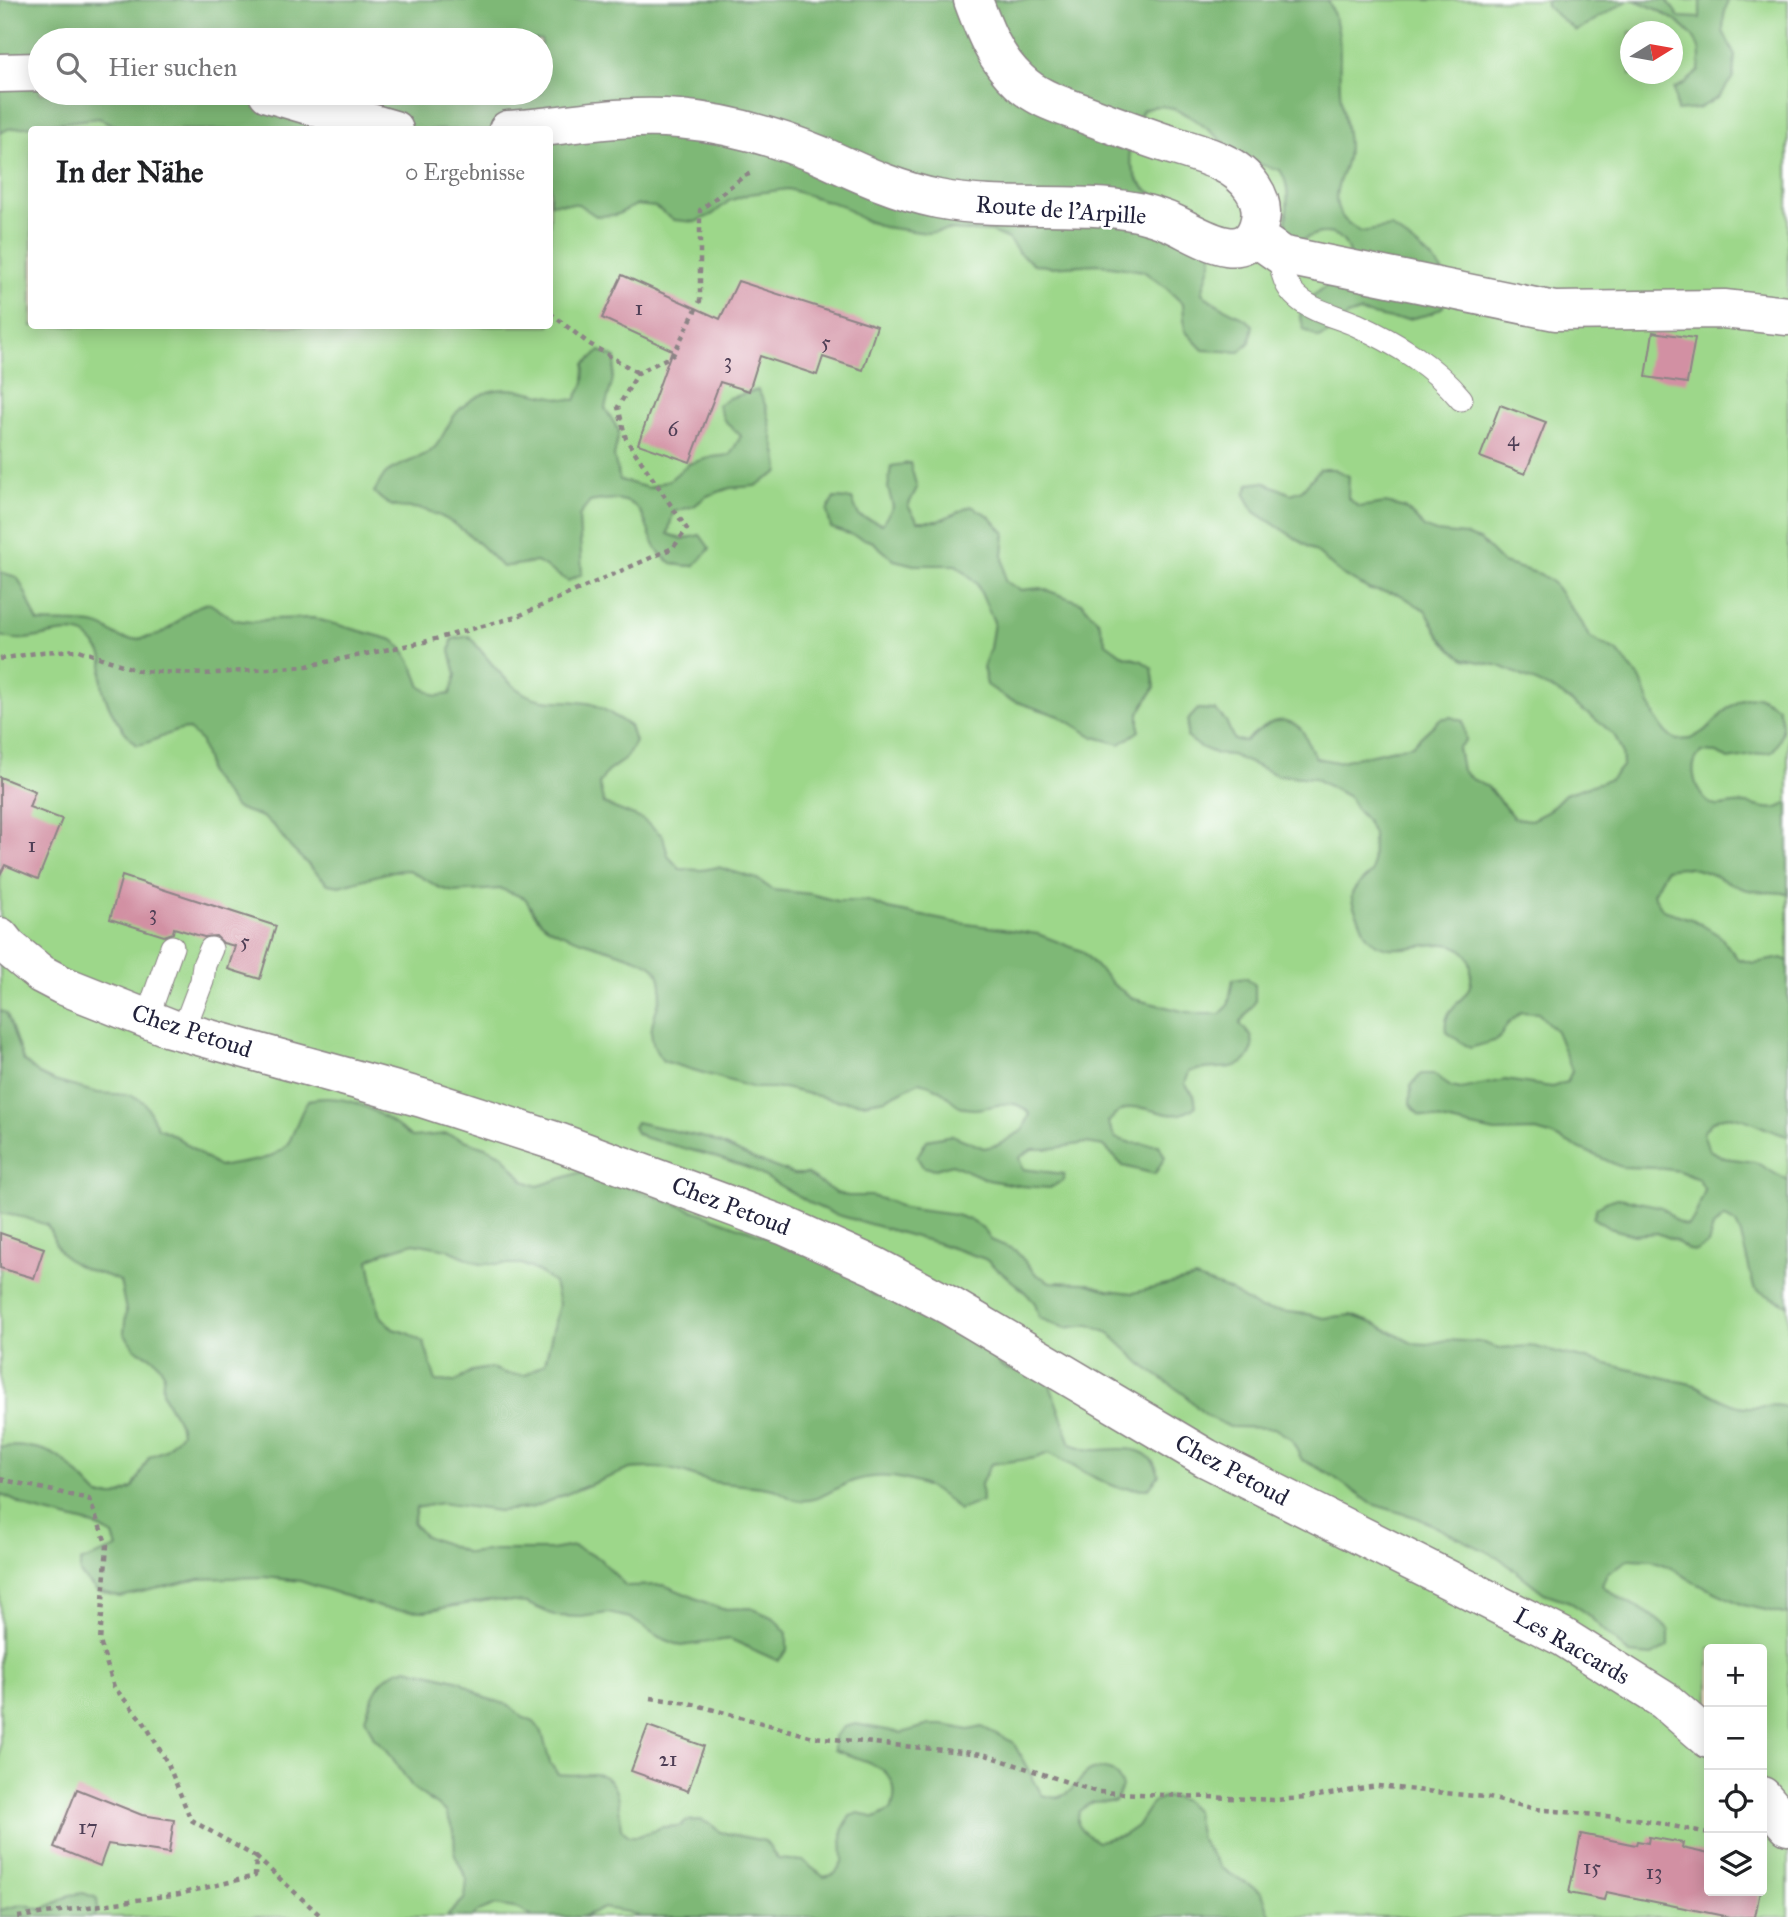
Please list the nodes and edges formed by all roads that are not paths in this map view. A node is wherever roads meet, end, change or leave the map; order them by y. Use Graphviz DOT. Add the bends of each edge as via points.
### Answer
graph roads {
  1 [pos="973,0"];
  2 [pos="28,72"];
  3 [pos="0,73"];
  4 [pos="309,105"];
  5 [pos="380,126"];
  6 [pos="553,126"];
  7 [pos="1268,245"];
  8 [pos="1788,316"];
  9 [pos="1461,399"];
  10 [pos="0,937"];
  11 [pos="172,947"];
  12 [pos="211,949"];
  13 [pos="147,1018"];
  14 [pos="183,1031"];
  15 [pos="1425,1569"];
  16 [pos="1704,1735"];
  17 [pos="1767,1802"];
  18 [pos="1788,1826"];
  1 -- 7 [label="street" via="1005,66 1035,93 1223,163 1246,178 1255,190"];
  2 -- 3 [label="street"];
  4 -- 5 [label="street"];
  6 -- 7 [label="street, Route de l'Arpille" via="681,119 777,140 938,199 1136,212 1229,247"];
  7 -- 8 [label="street" via="1555,311 1724,309"];
  7 -- 9 [label="lane" via="1298,299 1418,358"];
  10 -- 13 [label="street, Chez Petoud" via="41,974"];
  11 -- 13 [label="lane"];
  12 -- 14 [label="lane"];
  13 -- 14 [label="street, Chez Petoud"];
  14 -- 15 [label="street, Chez Petoud" via="422,1098 558,1142 785,1226 919,1289 1206,1458"];
  15 -- 16 [label="street, Les Raccards" via="1563,1637 1665,1701"];
  17 -- 18 [label="street"];
}
